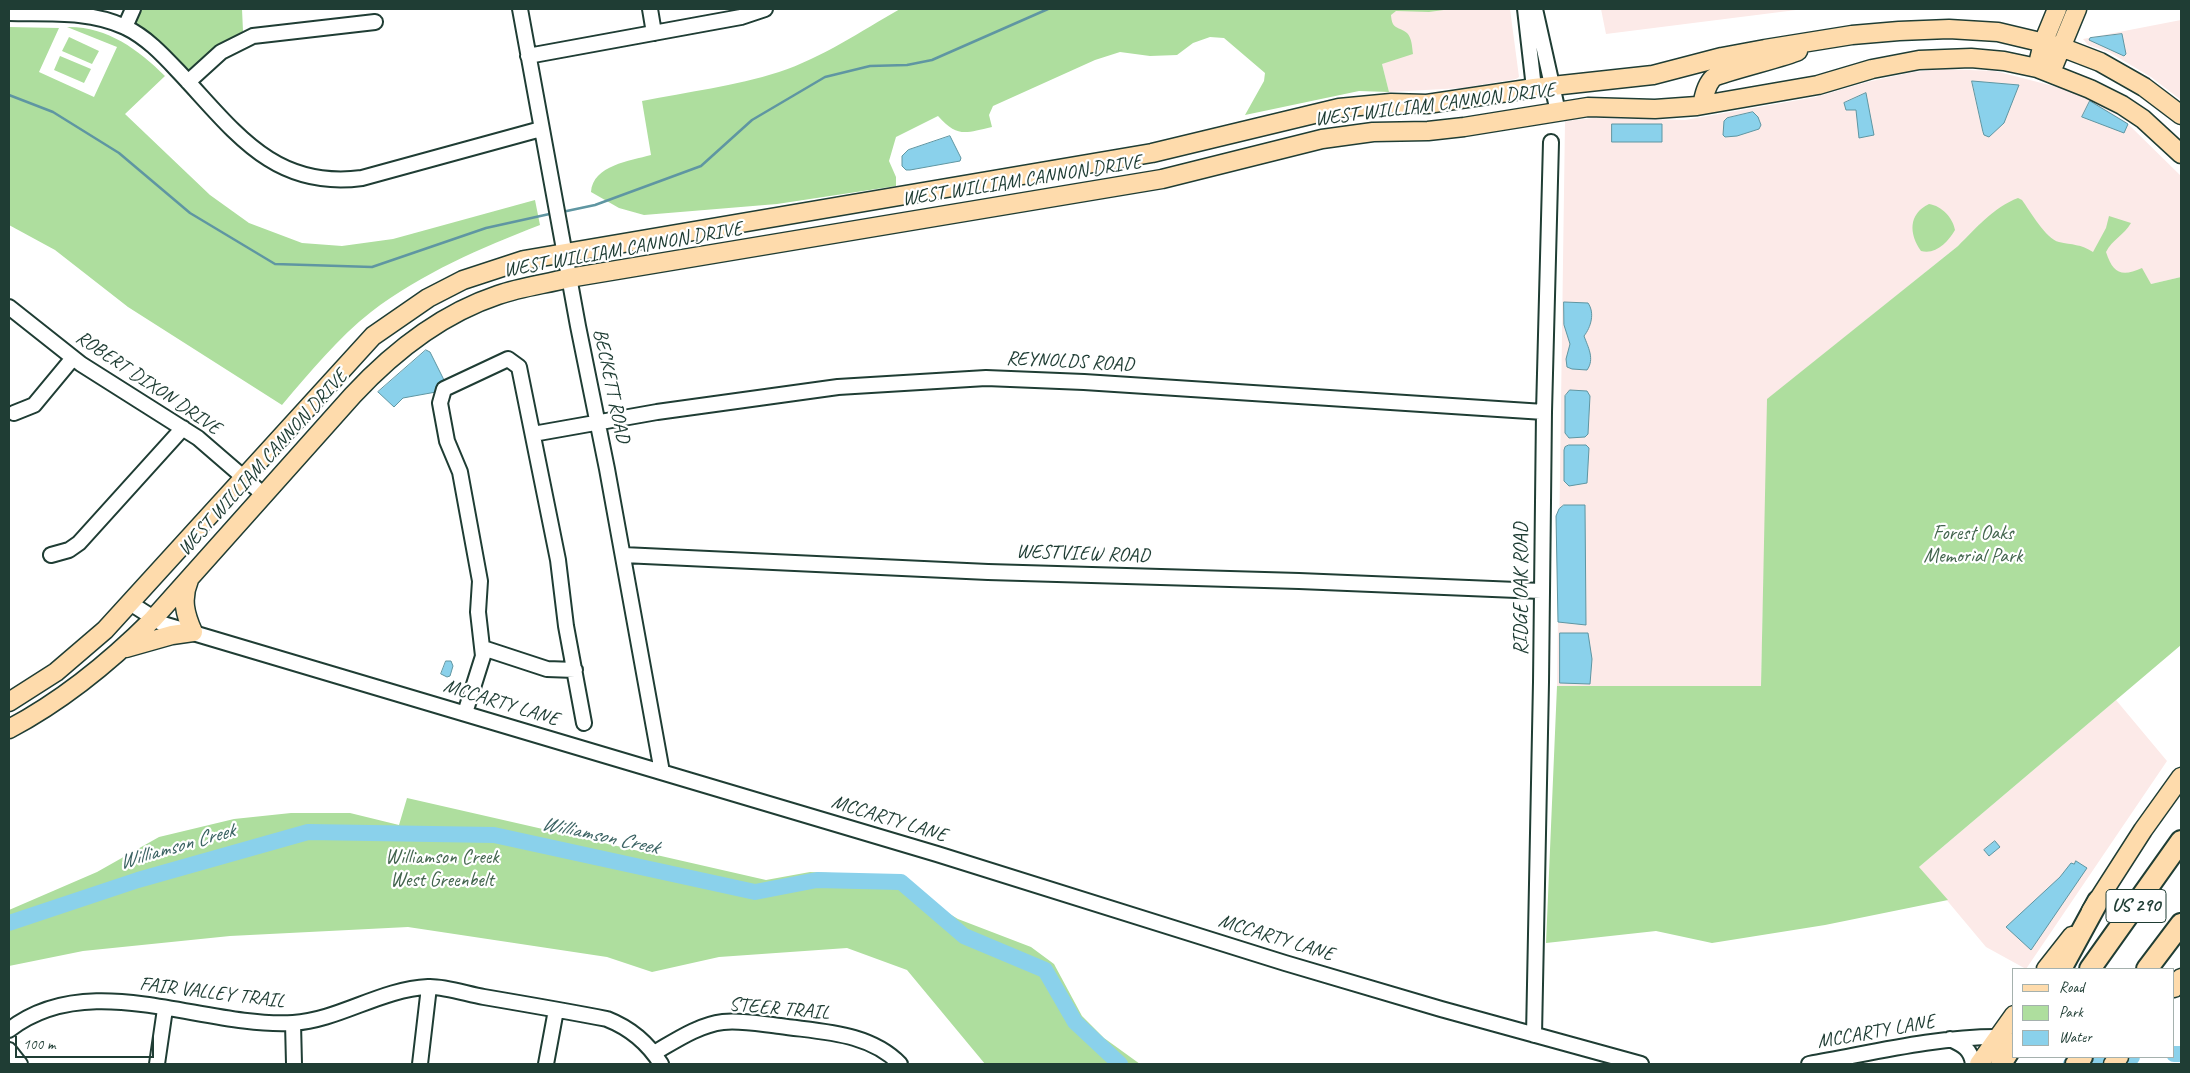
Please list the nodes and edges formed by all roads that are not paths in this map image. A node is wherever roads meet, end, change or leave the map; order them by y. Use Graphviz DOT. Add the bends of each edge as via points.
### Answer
graph roads {
  1 [pos="133,9"];
  2 [pos="520,9"];
  3 [pos="650,9"];
  4 [pos="765,9"];
  5 [pos="1525,9"];
  6 [pos="1535,9"];
  7 [pos="2057,9"];
  8 [pos="2077,9"];
  9 [pos="9,13"];
  10 [pos="375,22"];
  11 [pos="125,27"];
  12 [pos="654,33"];
  13 [pos="1816,41"];
  14 [pos="2043,43"];
  15 [pos="2061,48"];
  16 [pos="528,56"];
  17 [pos="2044,70"];
  18 [pos="188,82"];
  19 [pos="1552,86"];
  20 [pos="1534,88"];
  21 [pos="1702,105"];
  22 [pos="1558,112"];
  23 [pos="2181,115"];
  24 [pos="541,129"];
  25 [pos="1551,142"];
  26 [pos="2181,154"];
  27 [pos="565,252"];
  28 [pos="569,278"];
  29 [pos="9,307"];
  30 [pos="72,358"];
  31 [pos="1544,412"];
  32 [pos="14,413"];
  33 [pos="597,421"];
  34 [pos="183,428"];
  35 [pos="534,438"];
  36 [pos="243,477"];
  37 [pos="264,495"];
  38 [pos="51,555"];
  39 [pos="623,555"];
  40 [pos="191,574"];
  41 [pos="1542,591"];
  42 [pos="130,603"];
  43 [pos="153,619"];
  44 [pos="193,632"];
  45 [pos="483,648"];
  46 [pos="123,649"];
  47 [pos="574,670"];
  48 [pos="9,702"];
  49 [pos="462,712"];
  50 [pos="584,723"];
  51 [pos="9,729"];
  52 [pos="662,772"];
  53 [pos="2181,777"];
  54 [pos="2181,841"];
  55 [pos="2098,901"];
  56 [pos="2181,924"];
  57 [pos="2047,968"];
  58 [pos="2062,968"];
  59 [pos="2091,968"];
  60 [pos="2148,968"];
  61 [pos="429,987"];
  62 [pos="165,1009"];
  63 [pos="556,1010"];
  64 [pos="293,1023"];
  65 [pos="9,1030"];
  66 [pos="1534,1035"];
  67 [pos="1950,1039"];
  68 [pos="2012,1049"];
  69 [pos="9,1050"];
  70 [pos="657,1059"];
  71 [pos="20,1064"];
  72 [pos="157,1064"];
  73 [pos="294,1064"];
  74 [pos="420,1064"];
  75 [pos="546,1064"];
  76 [pos="900,1064"];
  77 [pos="1641,1064"];
  78 [pos="1809,1064"];
  79 [pos="1973,1064"];
  80 [pos="1979,1064"];
  81 [pos="2001,1064"];
  1 -- 11 [label="street"];
  2 -- 16 [label="street, BECKETT ROAD"];
  3 -- 12 [label="street"];
  4 -- 12 [label="street" via="741,17"];
  5 -- 20 [label="street"];
  6 -- 19 [label="street"];
  7 -- 14 [label="main road"];
  8 -- 15 [label="main road"];
  9 -- 11 [label="street" via="76,14"];
  10 -- 18 [label="street" via="253,36 221,52"];
  11 -- 18 [label="street" via="156,49"];
  12 -- 16 [label="street"];
  13 -- 14 [label="main road, WEST WILLIAM CANNON DRIVE" via="1899,31 1949,29 1998,32"];
  13 -- 19 [label="main road, WEST WILLIAM CANNON DRIVE" via="1722,57 1653,75"];
  13 -- 21 [label="main road" via="1787,56 1712,78"];
  14 -- 15 [label="main road, WEST WILLIAM CANNON DRIVE"];
  14 -- 17 [label="main road"];
  15 -- 17 [label="main road"];
  15 -- 23 [label="main road, WEST WILLIAM CANNON DRIVE" via="2100,62 2144,86"];
  16 -- 24 [label="street, BECKETT ROAD"];
  17 -- 21 [label="main road, WEST WILLIAM CANNON DRIVE" via="1971,58 1918,60 1818,85"];
  17 -- 26 [label="main road, WEST WILLIAM CANNON DRIVE" via="2122,105 2143,119"];
  18 -- 24 [label="street" via="264,158 291,171 325,179 374,175"];
  19 -- 20 [label="main road, WEST WILLIAM CANNON DRIVE"];
  19 -- 22 [label="street"];
  20 -- 27 [label="main road, WEST WILLIAM CANNON DRIVE" via="1427,104 1391,103 1339,108 1152,153"];
  21 -- 22 [label="main road, WEST WILLIAM CANNON DRIVE" via="1654,109 1588,107"];
  22 -- 28 [label="main road, WEST WILLIAM CANNON DRIVE" via="1464,128 1349,134 1162,179"];
  24 -- 27 [label="street, BECKETT ROAD"];
  25 -- 31 [label="street, RIDGE OAK ROAD"];
  27 -- 28 [label="street, BECKETT ROAD"];
  27 -- 36 [label="main road, WEST WILLIAM CANNON DRIVE" via="498,267 463,280 402,315 353,357"];
  28 -- 33 [label="street, BECKETT ROAD"];
  28 -- 37 [label="main road, WEST WILLIAM CANNON DRIVE" via="498,295 462,310 408,343 369,378"];
  29 -- 30 [label="street, ROBERT DIXON DRIVE"];
  30 -- 32 [label="street" via="30,408"];
  30 -- 34 [label="street, ROBERT DIXON DRIVE"];
  31 -- 33 [label="street, REYNOLDS ROAD" via="986,378 838,387"];
  31 -- 41 [label="street, RIDGE OAK ROAD"];
  33 -- 35 [label="street, REYNOLDS ROAD"];
  33 -- 39 [label="street, BECKETT ROAD"];
  34 -- 36 [label="street, ROBERT DIXON DRIVE"];
  34 -- 38 [label="street" via="79,543"];
  35 -- 45 [label="street" via="519,367 513,360 504,359 444,389 440,403 447,441 460,472 480,580 478,612"];
  35 -- 47 [label="street" via="558,560"];
  36 -- 37 [label="street, ROBERT DIXON DRIVE"];
  36 -- 42 [label="main road, WEST WILLIAM CANNON DRIVE"];
  37 -- 40 [label="main road, WEST WILLIAM CANNON DRIVE"];
  39 -- 41 [label="street, WESTVIEW ROAD" via="988,572"];
  39 -- 52 [label="street, BECKETT ROAD"];
  40 -- 43 [label="main road, WEST WILLIAM CANNON DRIVE"];
  40 -- 44 [label="main road" via="184,598"];
  41 -- 66 [label="street, RIDGE OAK ROAD"];
  42 -- 43 [label="street, MCCARTY LANE"];
  42 -- 48 [label="main road, WEST WILLIAM CANNON DRIVE" via="68,663"];
  43 -- 44 [label="street, MCCARTY LANE"];
  43 -- 46 [label="main road, WEST WILLIAM CANNON DRIVE"];
  44 -- 46 [label="main road"];
  44 -- 49 [label="street, MCCARTY LANE"];
  45 -- 47 [label="street" via="547,669"];
  45 -- 49 [label="street" via="473,666"];
  46 -- 51 [label="main road, WEST WILLIAM CANNON DRIVE" via="80,686"];
  47 -- 50 [label="street"];
  49 -- 52 [label="street, MCCARTY LANE"];
  52 -- 66 [label="street, MCCARTY LANE" via="1284,963"];
  53 -- 55 [label="main road"];
  54 -- 59 [label="highway, US 290"];
  55 -- 57 [label="main road"];
  55 -- 58 [label="highway"];
  56 -- 60 [label="highway, US 290"];
  61 -- 63 [label="street, FAIR VALLEY TRAIL"];
  61 -- 64 [label="street, FAIR VALLEY TRAIL"];
  61 -- 74 [label="street"];
  62 -- 64 [label="street, FAIR VALLEY TRAIL"];
  62 -- 65 [label="street, FAIR VALLEY TRAIL" via="109,1001 71,1004 33,1014"];
  62 -- 72 [label="street"];
  63 -- 70 [label="street, FAIR VALLEY TRAIL" via="619,1024 636,1036"];
  63 -- 75 [label="street"];
  64 -- 73 [label="street"];
  66 -- 77 [label="street, MCCARTY LANE"];
  67 -- 68 [label="street, MCCARTY LANE"];
  67 -- 78 [label="street, MCCARTY LANE"];
  67 -- 79 [label="street, MCCARTY LANE" via="1968,1049"];
  68 -- 80 [label="main road"];
  68 -- 81 [label="highway"];
  69 -- 71 [label="street"];
  70 -- 76 [label="street, STEER TRAIL" via="709,1025 736,1021 850,1036 878,1047"];
}
